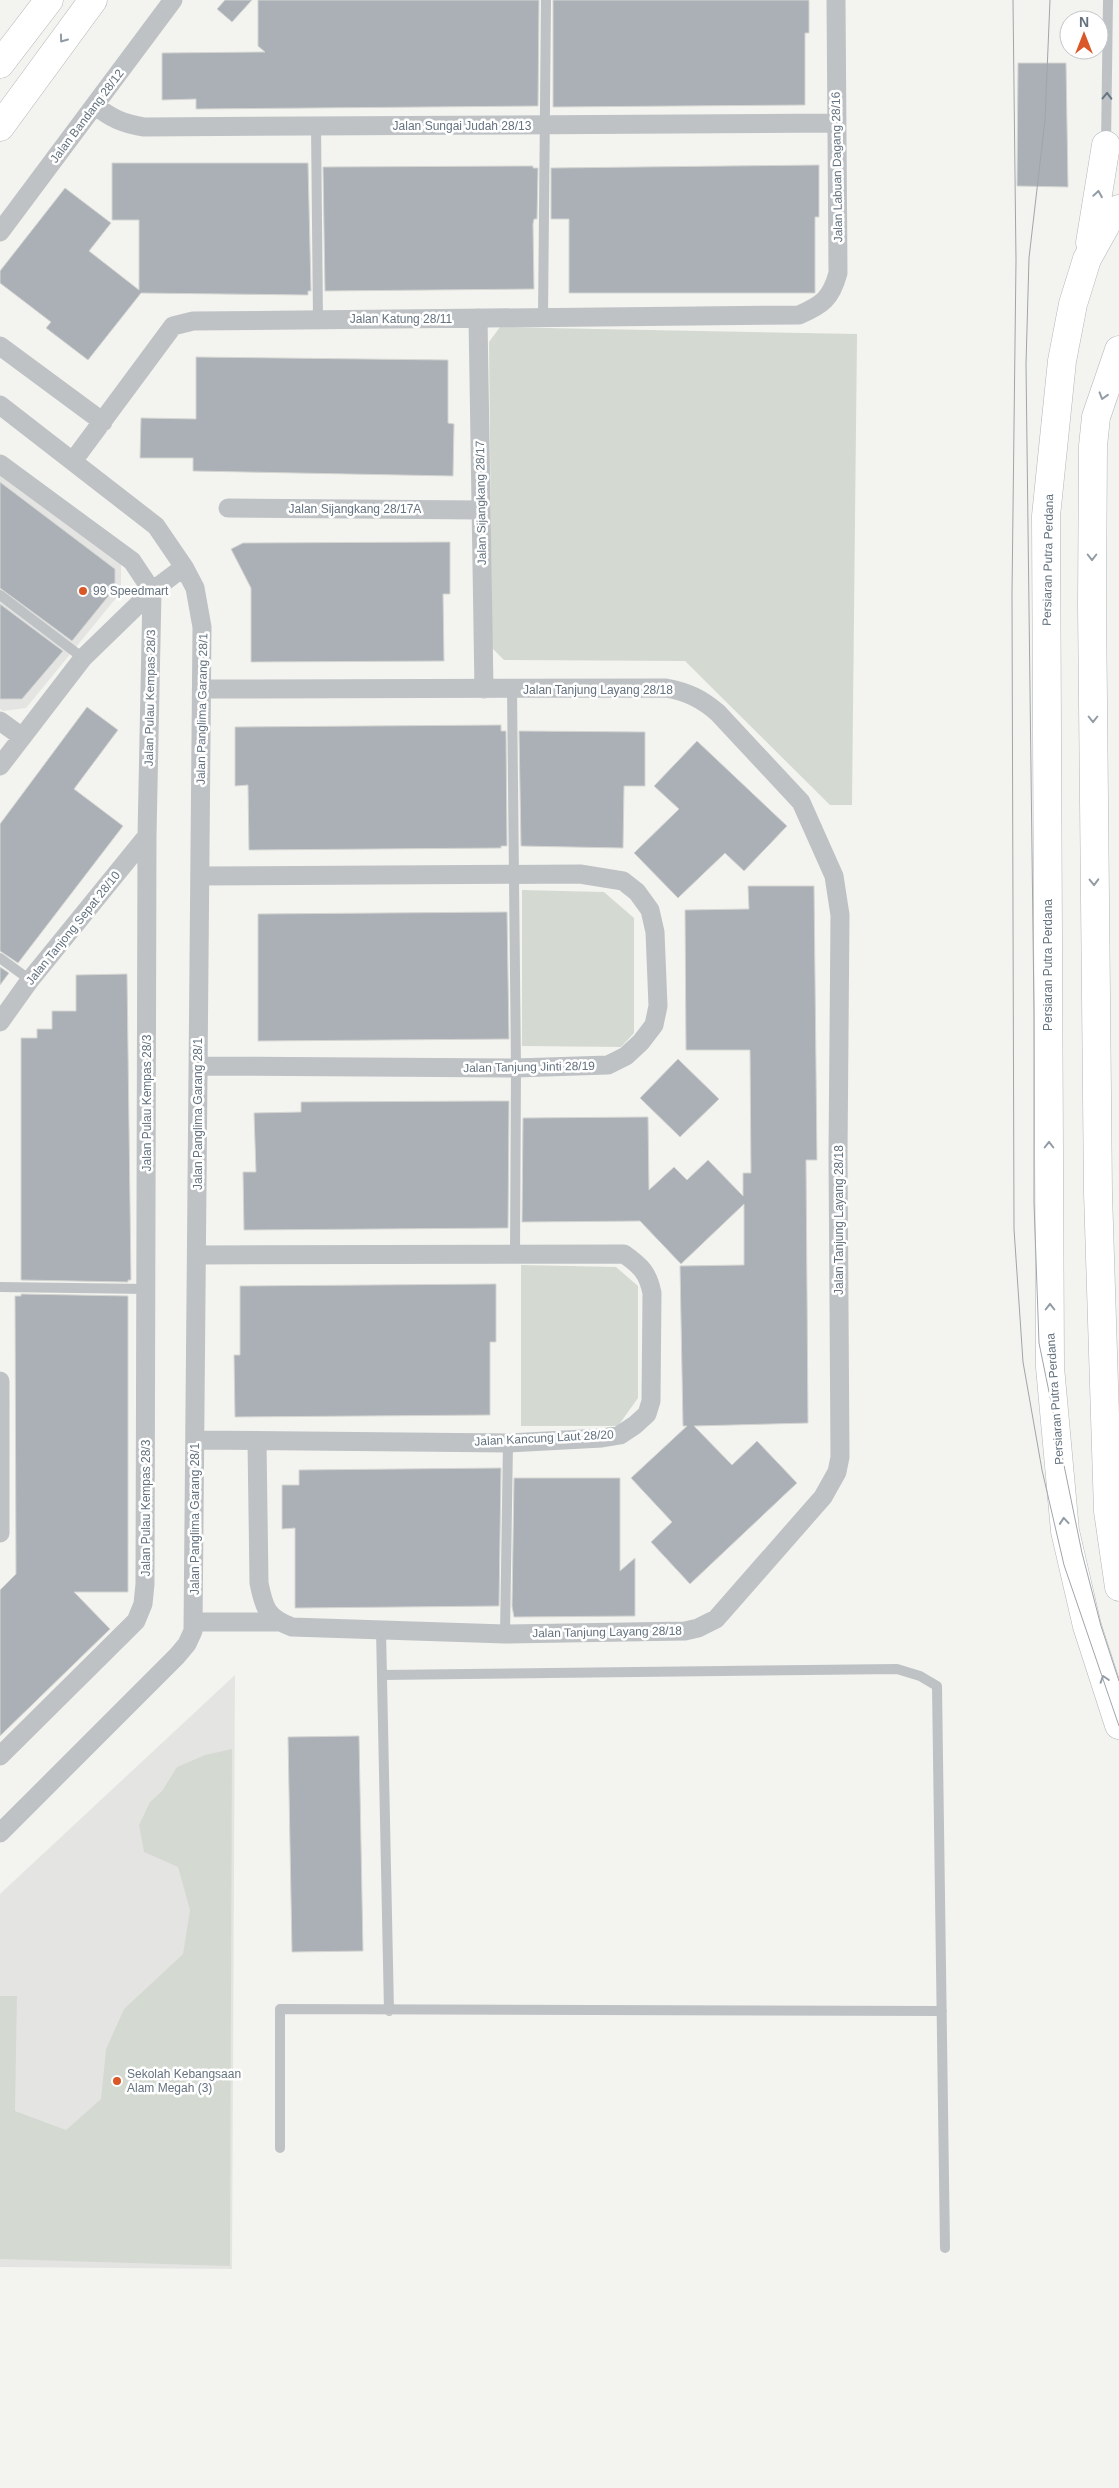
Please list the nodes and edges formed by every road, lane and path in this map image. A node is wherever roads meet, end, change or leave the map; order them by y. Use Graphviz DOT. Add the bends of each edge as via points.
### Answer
graph roads {
  1 [pos="49,0"];
  2 [pos="93,0"];
  3 [pos="173,0"];
  4 [pos="546,0"];
  5 [pos="836,0"];
  6 [pos="1108,0"];
  7 [pos="0,64"];
  8 [pos="95,105"];
  9 [pos="836,123"];
  10 [pos="545,125"];
  11 [pos="316,126"];
  12 [pos="0,127"];
  13 [pos="1106,144"];
  14 [pos="1119,179"];
  15 [pos="1119,209"];
  16 [pos="0,232"];
  17 [pos="1087,259"];
  18 [pos="799,315"];
  19 [pos="478,318"];
  20 [pos="543,318"];
  21 [pos="318,320"];
  22 [pos="0,346"];
  23 [pos="1119,350"];
  24 [pos="0,405"];
  25 [pos="103,422"];
  26 [pos="72,461"];
  27 [pos="0,464"];
  28 [pos="228,508"];
  29 [pos="481,510"];
  30 [pos="184,567"];
  31 [pos="152,590"];
  32 [pos="0,595"];
  33 [pos="83,658"];
  34 [pos="484,688"];
  35 [pos="202,689"];
  36 [pos="512,689"];
  37 [pos="0,721"];
  38 [pos="22,737"];
  39 [pos="0,766"];
  40 [pos="147,836"];
  41 [pos="514,875"];
  42 [pos="200,876"];
  43 [pos="0,958"];
  44 [pos="30,980"];
  45 [pos="0,1022"];
  46 [pos="198,1066"];
  47 [pos="516,1068"];
  48 [pos="515,1253"];
  49 [pos="197,1255"];
  50 [pos="0,1288"];
  51 [pos="147,1289"];
  52 [pos="0,1381"];
  53 [pos="196,1440"];
  54 [pos="257,1441"];
  55 [pos="508,1442"];
  56 [pos="0,1534"];
  57 [pos="1119,1587"];
  58 [pos="194,1622"];
  59 [pos="280,1622"];
  60 [pos="381,1630"];
  61 [pos="505,1634"];
  62 [pos="382,1675"];
  63 [pos="1119,1725"];
  64 [pos="0,1756"];
  65 [pos="0,1833"];
  66 [pos="389,2011"];
  67 [pos="942,2011"];
  68 [pos="280,2148"];
  69 [pos="945,2248"];
  1 -- 7 [label="main road"];
  2 -- 12 [label="main road, one-way"];
  3 -- 8 [label="street, Jalan Bandang 28/12"];
  4 -- 10 [label="lane"];
  5 -- 9 [label="street, Jalan Labuan Dagang 28/16"];
  13 -- 6 [label="lane, one-way"];
  8 -- 11 [label="street, Jalan Sungai Judah 28/13" via="124,124 144,127"];
  8 -- 16 [label="street, Jalan Bandang 28/12"];
  9 -- 10 [label="street, Jalan Sungai Judah 28/13"];
  9 -- 18 [label="street, Jalan Labuan Dagang 28/16" via="838,273 826,300"];
  10 -- 11 [label="street, Jalan Sungai Judah 28/13"];
  10 -- 20 [label="lane"];
  11 -- 21 [label="lane"];
  13 -- 14 [label="main road"];
  17 -- 13 [label="main road, one-way"];
  15 -- 17 [label="main road, Persiaran Putra Perdana" via="1107,223"];
  63 -- 17 [label="main road, Persiaran Putra Perdana, one-way" via="1087,1626 1065,1531 1050,1367 1046,516 1062,361 1073,304"];
  18 -- 20 [label="street, Jalan Katung 28/11"];
  19 -- 20 [label="street, Jalan Katung 28/11"];
  19 -- 21 [label="street, Jalan Katung 28/11"];
  19 -- 29 [label="street, Jalan Sijangkang 28/17"];
  21 -- 25 [label="street, Jalan Katung 28/11" via="193,321 173,326"];
  22 -- 25 [label="street"];
  23 -- 57 [label="main road, one-way" via="1096,417 1092,605 1098,1202 1108,1511"];
  24 -- 26 [label="street, Jalan Panglima Garang 28/1"];
  25 -- 26 [label="street, Jalan Katung 28/11"];
  26 -- 30 [label="street, Jalan Panglima Garang 28/1" via="156,526"];
  27 -- 31 [label="street" via="132,561"];
  28 -- 29 [label="street, Jalan Sijangkang 28/17A"];
  29 -- 34 [label="street, Jalan Sijangkang 28/17"];
  30 -- 31 [label="street"];
  30 -- 35 [label="street, Jalan Panglima Garang 28/1" via="200,607"];
  31 -- 33 [label="street"];
  31 -- 40 [label="street, Jalan Pulau Kempas 28/3"];
  32 -- 33 [label="lane"];
  33 -- 38 [label="street"];
  34 -- 35 [label="street, Jalan Tanjung Layang 28/18"];
  34 -- 36 [label="street, Jalan Tanjung Layang 28/18"];
  35 -- 42 [label="street, Jalan Panglima Garang 28/1"];
  36 -- 41 [label="lane"];
  36 -- 61 [label="street, Jalan Tanjung Layang 28/18" via="666,688 687,692 704,700 801,802 834,876 840,915 840,1439 837,1472 823,1498 726,1609 708,1624 685,1631"];
  37 -- 38 [label="street"];
  38 -- 39 [label="street"];
  40 -- 44 [label="street, Jalan Tanjong Sepat 28/10"];
  40 -- 51 [label="street, Jalan Pulau Kempas 28/3"];
  41 -- 42 [label="street, Jalan Tanjung Jinti 28/19"];
  41 -- 47 [label="lane"];
  41 -- 47 [label="street, Jalan Tanjung Jinti 28/19" via="602,876 622,882 637,892 650,910 655,932 658,1006 654,1025 641,1042 626,1056 608,1065"];
  42 -- 46 [label="street, Jalan Panglima Garang 28/1"];
  43 -- 44 [label="lane"];
  44 -- 45 [label="street, Jalan Tanjong Sepat 28/10"];
  46 -- 47 [label="street, Jalan Tanjung Jinti 28/19"];
  46 -- 49 [label="street, Jalan Panglima Garang 28/1"];
  47 -- 48 [label="lane"];
  48 -- 49 [label="street, Jalan Kancung Laut 28/20"];
  48 -- 55 [label="street, Jalan Kancung Laut 28/20" via="624,1254 637,1263 649,1277 652,1293 651,1400 647,1414 620,1435"];
  49 -- 53 [label="street, Jalan Panglima Garang 28/1"];
  50 -- 51 [label="lane"];
  51 -- 64 [label="street, Jalan Pulau Kempas 28/3" via="143,1604 136,1621 123,1635"];
  52 -- 56 [label="street"];
  53 -- 54 [label="street, Jalan Kancung Laut 28/20"];
  53 -- 58 [label="street, Jalan Panglima Garang 28/1"];
  54 -- 55 [label="street, Jalan Kancung Laut 28/20"];
  54 -- 59 [label="street" via="259,1583 263,1603 270,1615"];
  55 -- 61 [label="lane"];
  58 -- 59 [label="street, Jalan Tanjung Layang 28/18"];
  58 -- 65 [label="street, Jalan Panglima Garang 28/1" via="187,1644 177,1656"];
  59 -- 60 [label="street, Jalan Tanjung Layang 28/18" via="292,1627"];
  60 -- 61 [label="street, Jalan Tanjung Layang 28/18"];
  60 -- 62 [label="lane"];
  62 -- 66 [label="lane"];
  62 -- 67 [label="lane" via="897,1669 920,1676 937,1686"];
  66 -- 67 [label="lane"];
  66 -- 68 [label="lane" via="280,2009"];
  67 -- 69 [label="lane"];
}
